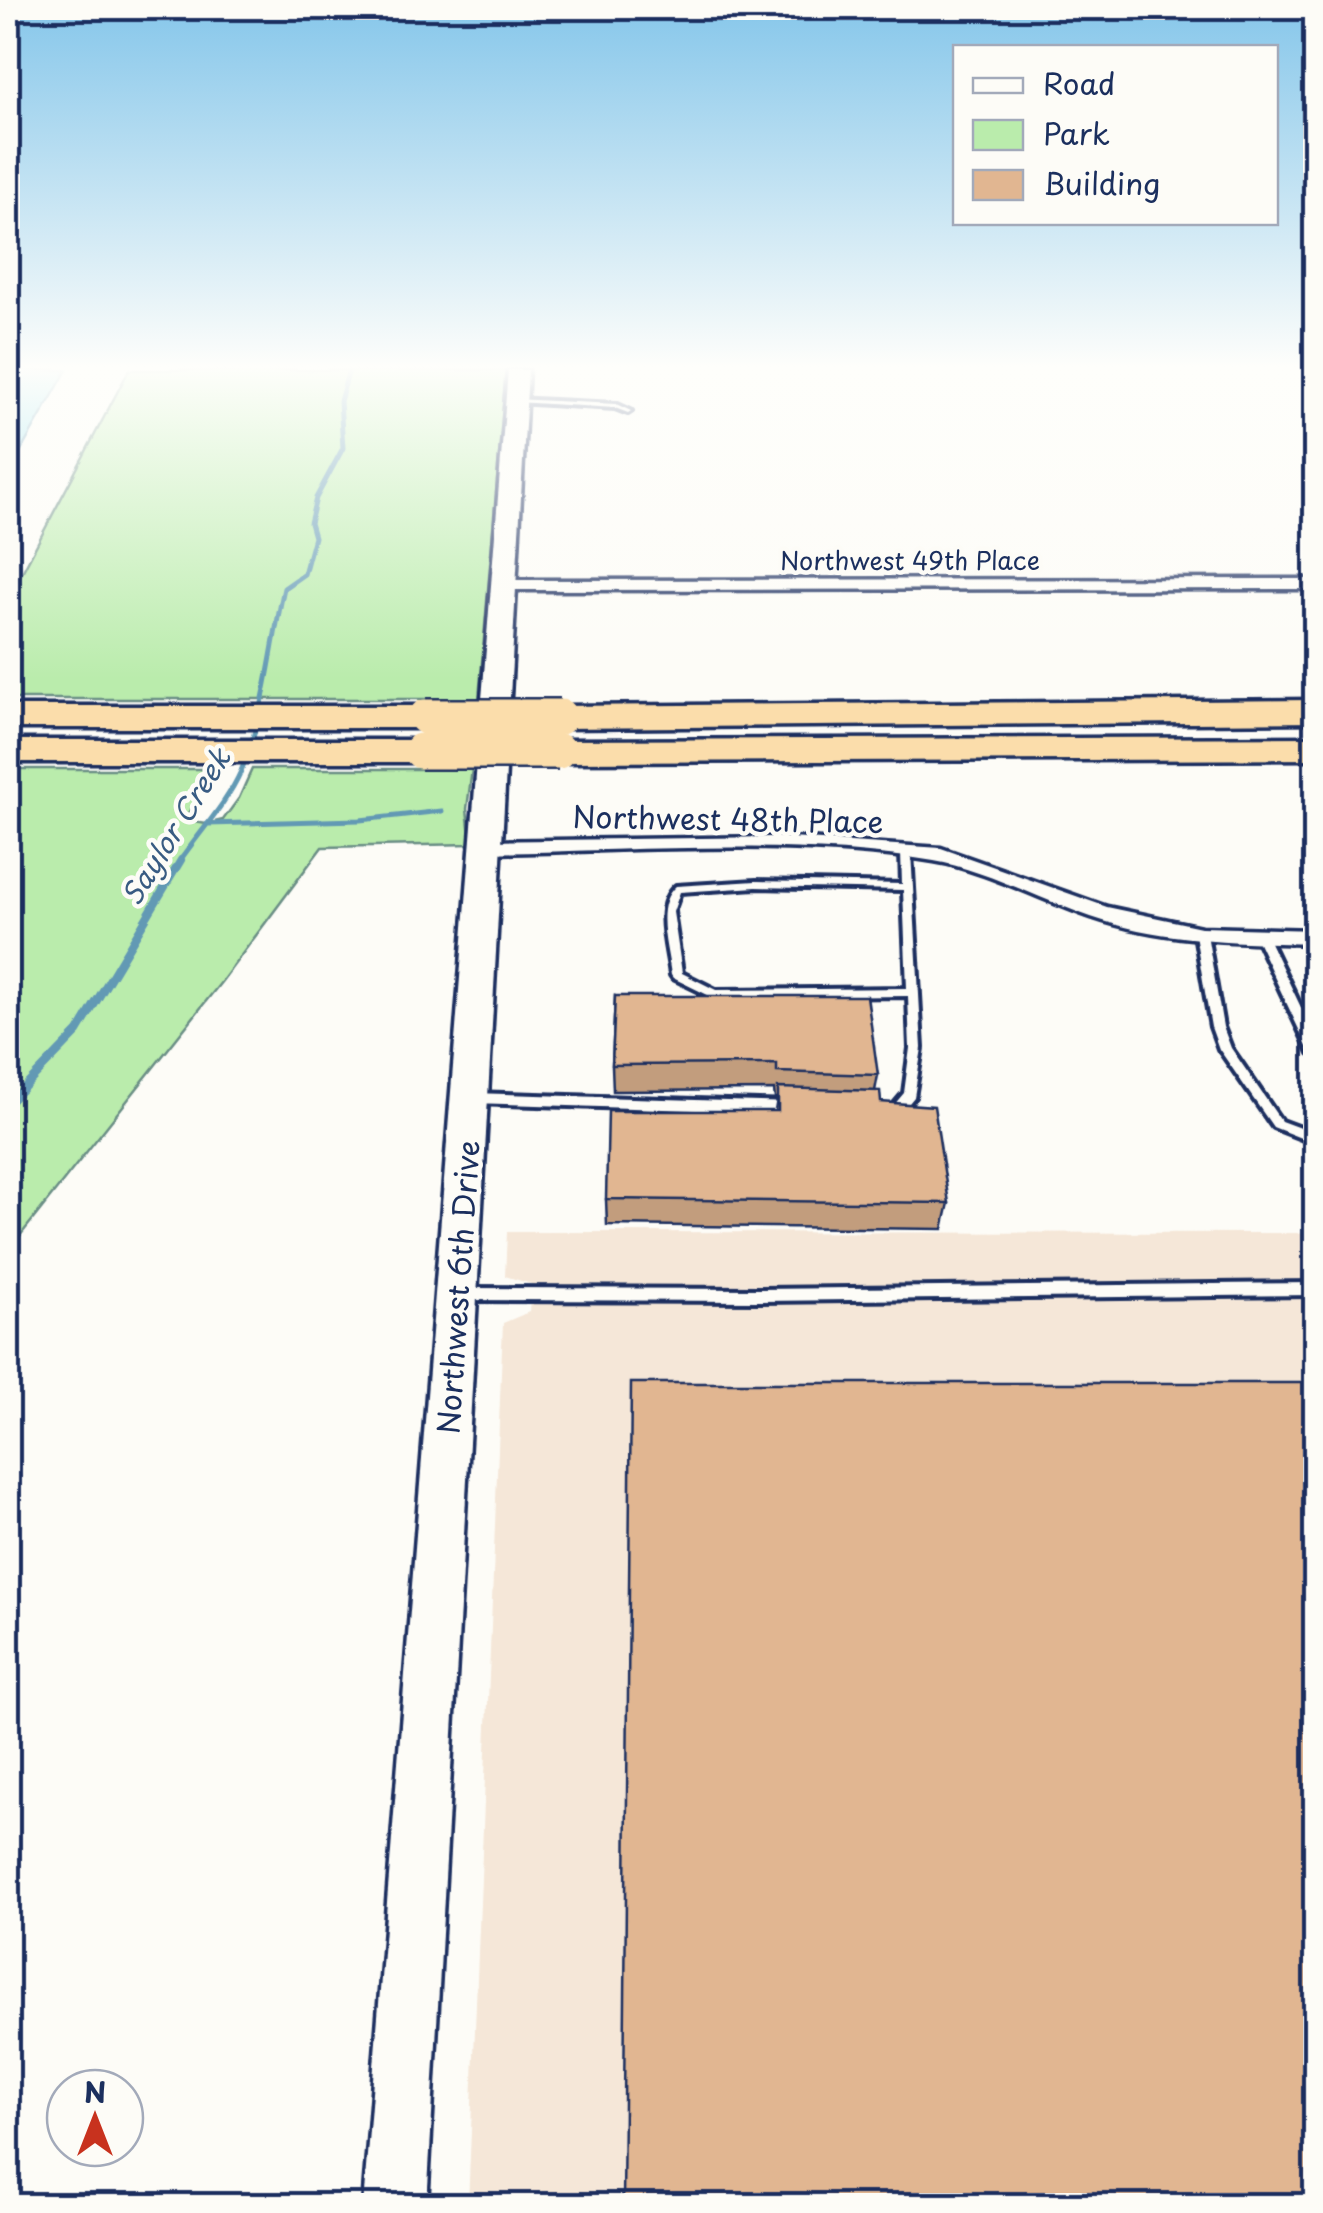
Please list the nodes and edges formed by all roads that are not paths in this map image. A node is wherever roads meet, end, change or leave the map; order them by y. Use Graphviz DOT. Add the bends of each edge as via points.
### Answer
graph roads {
  1 [pos="511,473"];
  2 [pos="1316,584"];
  3 [pos="504,585"];
  4 [pos="1316,692"];
  5 [pos="1316,711"];
  6 [pos="743,716"];
  7 [pos="8,717"];
  8 [pos="329,734"];
  9 [pos="559,734"];
  10 [pos="1316,748"];
  11 [pos="728,750"];
  12 [pos="8,751"];
  13 [pos="1316,774"];
  14 [pos="487,847"];
  15 [pos="906,852"];
  16 [pos="905,887"];
  17 [pos="1201,934"];
  18 [pos="1262,936"];
  19 [pos="1316,937"];
  20 [pos="911,992"];
  21 [pos="1316,1052"];
  22 [pos="470,1097"];
  23 [pos="800,1108"];
  24 [pos="877,1110"];
  25 [pos="1316,1138"];
  26 [pos="1316,1289"];
  27 [pos="456,1294"];
  28 [pos="395,2206"];
  1 -- 3 [label="main road, Northwest 6th Drive"];
  2 -- 3 [label="street, Northwest 49th Place"];
  3 -- 14 [label="main road, Northwest 6th Drive"];
  4 -- 6 [label="highway"];
  5 -- 6 [label="highway"];
  6 -- 9 [label="highway"];
  7 -- 8 [label="highway" via="177,717"];
  8 -- 9 [label="highway, bridge"];
  8 -- 12 [label="highway" via="163,751"];
  9 -- 11 [label="highway"];
  10 -- 11 [label="highway"];
  11 -- 13 [label="highway"];
  14 -- 15 [label="street, Northwest 48th Place" via="776,842"];
  14 -- 22 [label="main road, Northwest 6th Drive"];
  15 -- 16 [label="lane"];
  15 -- 17 [label="street, Northwest 48th Place" via="941,855 1102,913"];
  16 -- 20 [label="lane"];
  16 -- 20 [label="lane" via="676,888 668,912 677,975 714,994"];
  17 -- 18 [label="street, Northwest 48th Place"];
  17 -- 25 [label="lane" via="1225,1049 1278,1124"];
  18 -- 19 [label="street, Northwest 48th Place"];
  18 -- 21 [label="lane"];
  20 -- 24 [label="lane" via="916,1048 910,1094 896,1111"];
  22 -- 23 [label="lane"];
  22 -- 27 [label="main road, Northwest 6th Drive"];
  26 -- 27 [label="lane"];
  27 -- 28 [label="main road, Northwest 6th Drive"];
}
